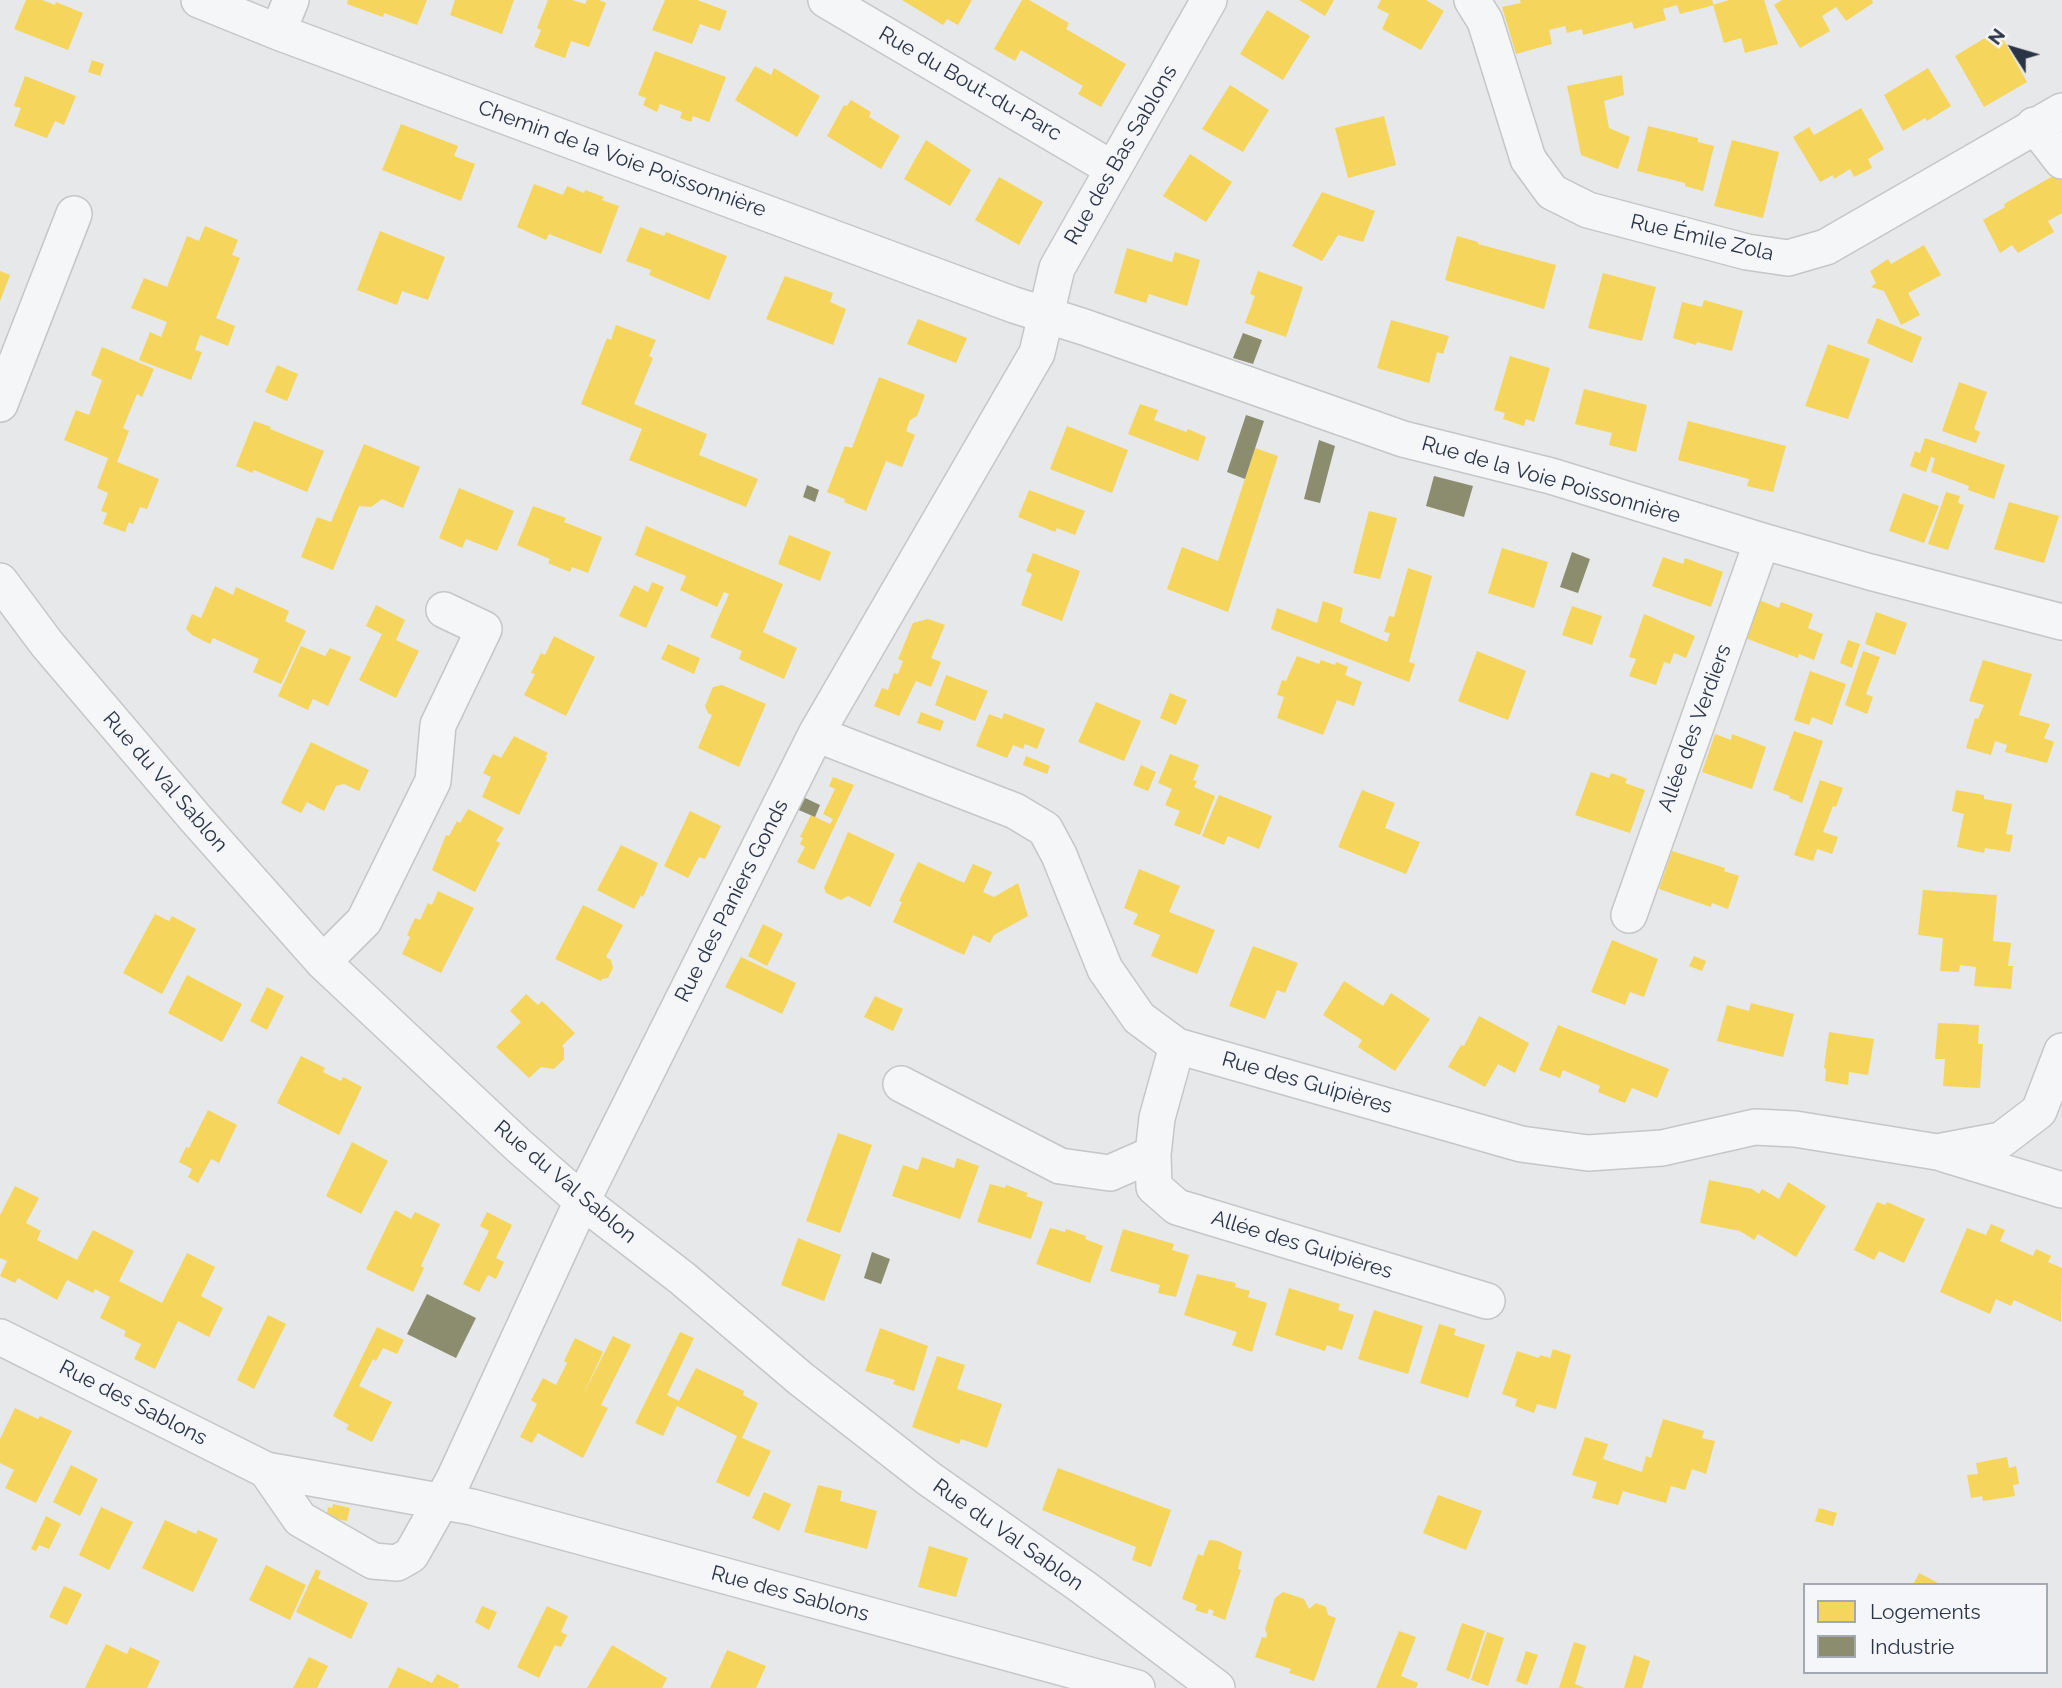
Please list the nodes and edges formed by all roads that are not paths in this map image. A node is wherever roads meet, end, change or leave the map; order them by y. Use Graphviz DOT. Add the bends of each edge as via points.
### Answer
graph roads {
  1 [pos="199,0"];
  2 [pos="291,0"];
  3 [pos="826,0"];
  4 [pos="1209,0"];
  5 [pos="1472,0"];
  6 [pos="278,32"];
  7 [pos="2048,118"];
  8 [pos="2062,161"];
  9 [pos="1113,169"];
  10 [pos="74,214"];
  11 [pos="1046,316"];
  12 [pos="0,404"];
  13 [pos="1762,541"];
  14 [pos="0,581"];
  15 [pos="444,610"];
  16 [pos="2062,622"];
  17 [pos="816,734"];
  18 [pos="1629,915"];
  19 [pos="324,962"];
  20 [pos="1177,1046"];
  21 [pos="2062,1051"];
  22 [pos="901,1084"];
  23 [pos="1937,1152"];
  24 [pos="1153,1154"];
  25 [pos="2062,1190"];
  26 [pos="582,1201"];
  27 [pos="1487,1301"];
  28 [pos="0,1337"];
  29 [pos="266,1469"];
  30 [pos="443,1500"];
  31 [pos="1137,1688"];
  32 [pos="1217,1688"];
  1 -- 6 [label="street, Chemin de la Voie Poissonnière"];
  2 -- 6 [label="street"];
  3 -- 9 [label="street, Rue du Bout-du-Parc"];
  4 -- 9 [label="street, Rue des Bas Sablons"];
  5 -- 7 [label="street, Rue Émile Zola" via="1485,21 1528,159 1552,192 1588,210 1747,252 1787,258 1826,247"];
  6 -- 11 [label="street, Chemin de la Voie Poissonnière"];
  7 -- 8 [label="street, Rue Émile Zola"];
  9 -- 11 [label="street, Rue des Bas Sablons" via="1057,268"];
  10 -- 12 [label="street"];
  11 -- 13 [label="street, Rue de la Voie Poissonnière" via="1403,439 1551,476"];
  11 -- 17 [label="street, Rue des Paniers Gonds" via="1037,353"];
  13 -- 16 [label="street, Rue de la Voie Poissonnière"];
  13 -- 18 [label="street, Allée des Verdiers"];
  14 -- 19 [label="street, Rue du Val Sablon" via="196,819"];
  15 -- 19 [label="street" via="484,629 438,725 433,781 363,921"];
  17 -- 20 [label="street, Rue des Guipières" via="1015,811 1045,830 1105,969 1139,1018"];
  17 -- 26 [label="street, Rue des Paniers Gonds"];
  19 -- 26 [label="street, Rue du Val Sablon"];
  20 -- 23 [label="street, Rue des Guipières" via="1521,1144 1588,1153 1662,1148 1755,1127"];
  20 -- 24 [label="street, Allée des Guipières" via="1157,1118"];
  21 -- 23 [label="street, Rue des Guipières" via="2039,1111 2001,1140"];
  22 -- 24 [label="street" via="1060,1166 1111,1173"];
  23 -- 25 [label="street, Rue des Guipières"];
  24 -- 27 [label="street, Allée des Guipières" via="1154,1187 1177,1206"];
  26 -- 30 [label="street, Rue des Paniers Gonds"];
  26 -- 32 [label="street, Rue du Val Sablon" via="928,1478"];
  28 -- 29 [label="street, Rue des Sablons"];
  29 -- 30 [label="street, Rue des Sablons"];
  29 -- 30 [label="street, Rue des Sablons" via="300,1519 373,1561 397,1563 411,1555"];
  30 -- 31 [label="street, Rue des Sablons"];
}
